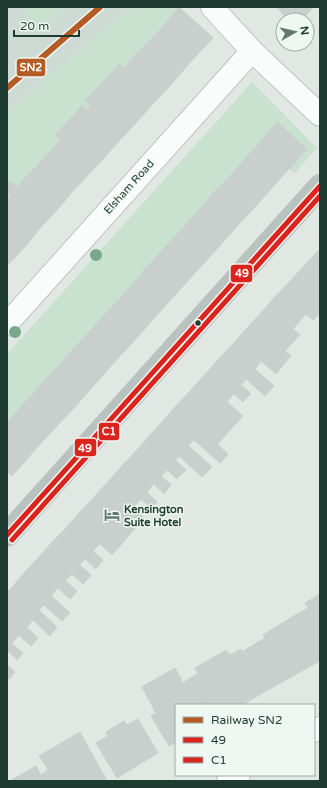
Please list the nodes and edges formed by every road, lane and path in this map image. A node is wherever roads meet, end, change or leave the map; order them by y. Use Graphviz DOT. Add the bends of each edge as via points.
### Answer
graph roads {
  1 [pos="212,7"];
  2 [pos="252,51"];
  3 [pos="320,115"];
  4 [pos="320,186"];
  5 [pos="7,324"];
  6 [pos="7,535"];
  1 -- 2 [label="street"];
  2 -- 3 [label="street"];
  2 -- 5 [label="street, Elsham Road"];
  4 -- 6 [label="highway"];
}
